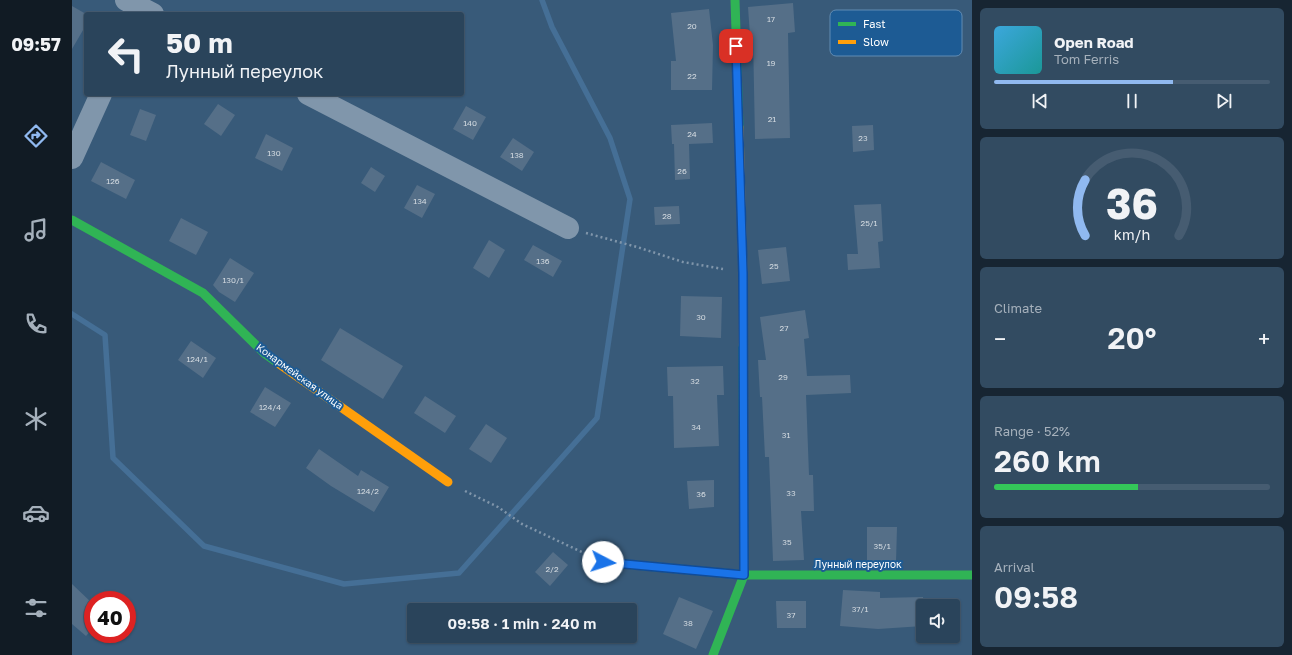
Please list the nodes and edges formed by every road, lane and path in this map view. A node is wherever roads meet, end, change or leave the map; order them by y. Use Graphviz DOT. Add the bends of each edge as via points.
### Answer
graph roads {
  1 [pos="734,0"];
  2 [pos="100,96"];
  3 [pos="312,96"];
  4 [pos="72,158"];
  5 [pos="72,220"];
  6 [pos="568,228"];
  7 [pos="606,238"];
  8 [pos="743,273"];
  9 [pos="448,482"];
  10 [pos="603,562"];
  11 [pos="744,575"];
  12 [pos="972,576"];
  13 [pos="713,655"];
  1 -- 8 [label="street"];
  2 -- 4 [label="street"];
  3 -- 6 [label="street"];
  5 -- 9 [label="street, Конармейская улица" via="203,293 264,353"];
  7 -- 8 [label="path" via="683,262"];
  8 -- 11 [label="street"];
  9 -- 10 [label="path" via="498,507 522,524"];
  10 -- 11 [label="street, Лунный переулок"];
  11 -- 12 [label="street, Лунный переулок"];
  11 -- 13 [label="street"];
}
